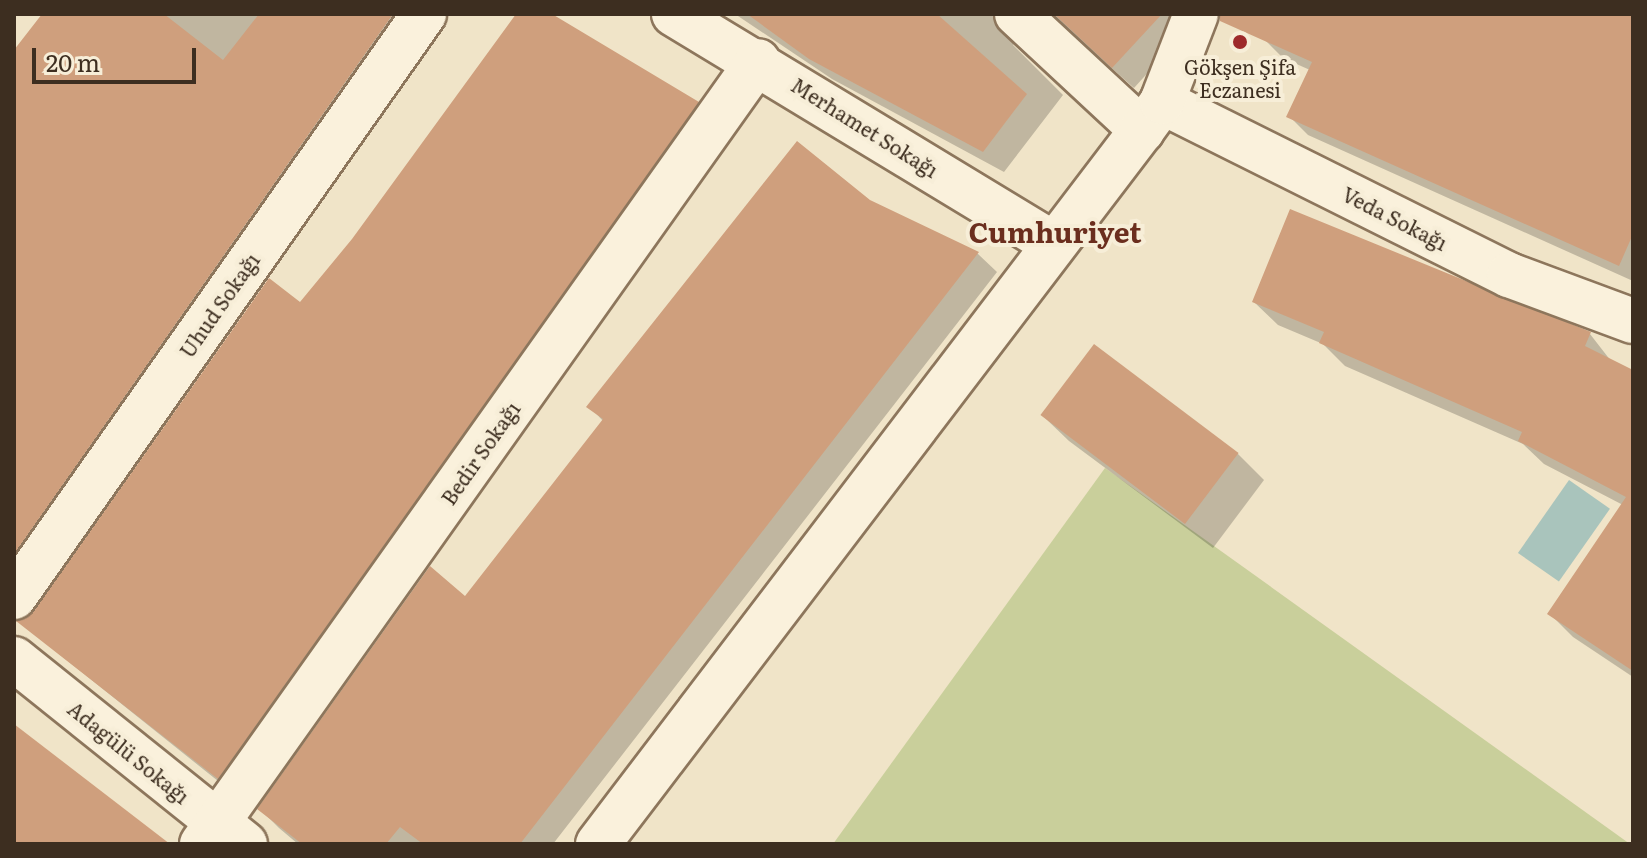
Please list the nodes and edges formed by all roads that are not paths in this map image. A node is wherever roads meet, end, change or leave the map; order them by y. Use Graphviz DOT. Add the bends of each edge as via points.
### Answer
graph roads {
  1 [pos="424,14"];
  2 [pos="674,14"];
  3 [pos="1017,14"];
  4 [pos="1196,14"];
  5 [pos="758,61"];
  6 [pos="1152,116"];
  7 [pos="1054,244"];
  8 [pos="1633,321"];
  9 [pos="14,597"];
  10 [pos="14,659"];
  11 [pos="222,837"];
  12 [pos="598,844"];
  1 -- 9 [label="street, Uhud Sokağı"];
  2 -- 5 [label="street, Merhamet Sokağı"];
  3 -- 6 [label="street, Veda Sokağı"];
  4 -- 6 [label="street"];
  5 -- 7 [label="street, Merhamet Sokağı"];
  5 -- 11 [label="street, Bedir Sokağı"];
  6 -- 7 [label="street"];
  6 -- 8 [label="street, Veda Sokağı" via="1509,275"];
  7 -- 12 [label="street"];
  10 -- 11 [label="street, Adagülü Sokağı"];
}
